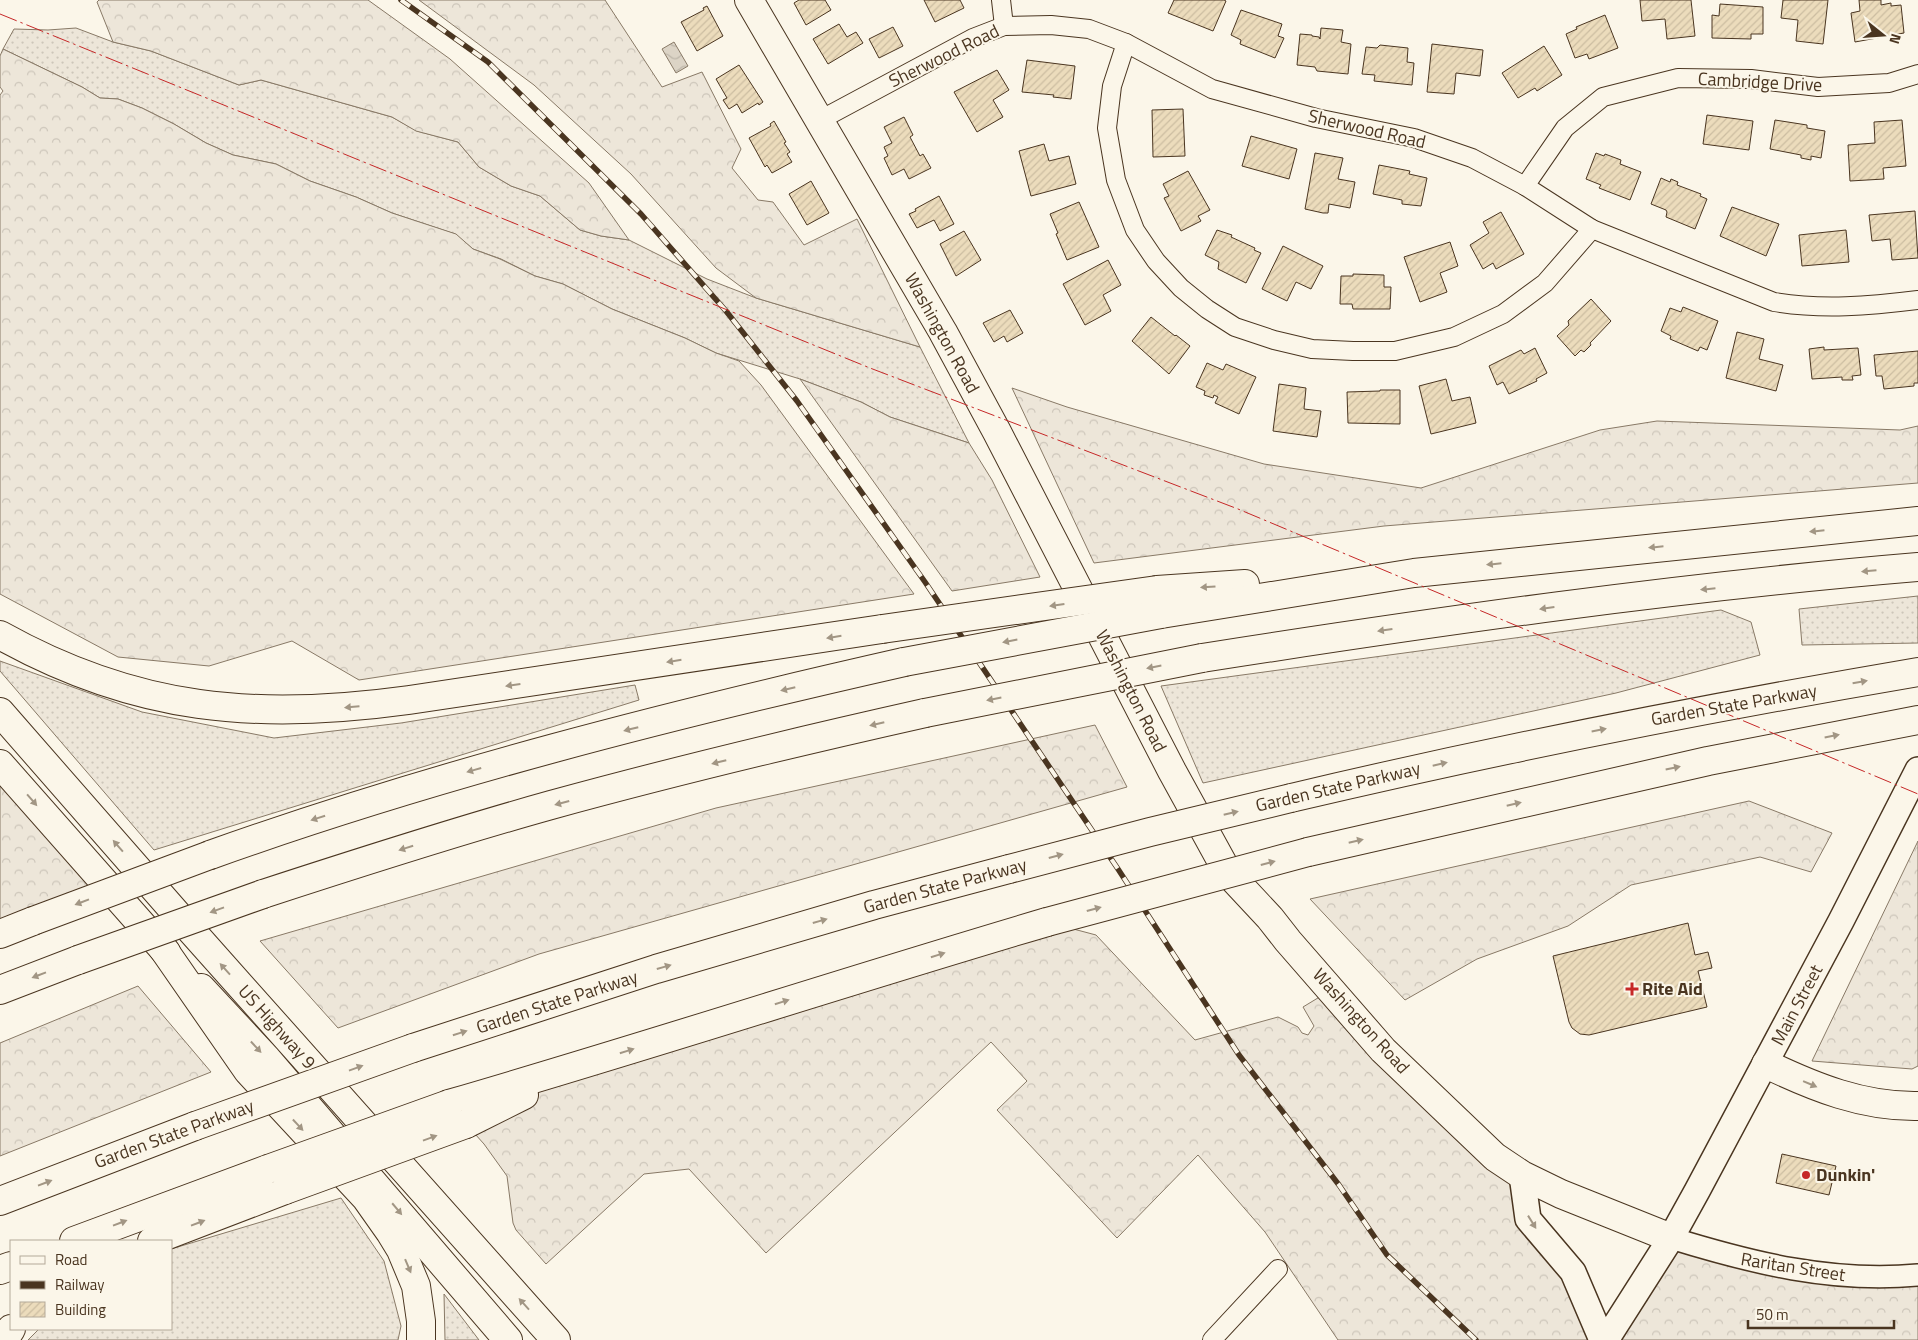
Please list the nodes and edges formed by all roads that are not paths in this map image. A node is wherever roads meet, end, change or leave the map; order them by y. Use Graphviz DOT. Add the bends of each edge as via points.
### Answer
graph roads {
  1 [pos="749,0"];
  2 [pos="1001,0"];
  3 [pos="1004,26"];
  4 [pos="1126,43"];
  5 [pos="1918,74"];
  6 [pos="820,120"];
  7 [pos="1525,186"];
  8 [pos="1592,229"];
  9 [pos="1918,300"];
  10 [pos="1918,521"];
  11 [pos="1918,567"];
  12 [pos="1159,602"];
  13 [pos="0,635"];
  14 [pos="1918,672"];
  15 [pos="0,712"];
  16 [pos="1918,720"];
  17 [pos="0,764"];
  18 [pos="1918,770"];
  19 [pos="0,934"];
  20 [pos="162,947"];
  21 [pos="0,990"];
  22 [pos="1766,1064"];
  23 [pos="581,1066"];
  24 [pos="1918,1106"];
  25 [pos="1522,1175"];
  26 [pos="0,1200"];
  27 [pos="1671,1238"];
  28 [pos="77,1240"];
  29 [pos="155,1240"];
  30 [pos="1278,1269"];
  31 [pos="1918,1275"];
  32 [pos="421,1340"];
  33 [pos="508,1340"];
  34 [pos="556,1340"];
  35 [pos="1212,1340"];
  36 [pos="1602,1340"];
  37 [pos="1606,1340"];
  1 -- 6 [label="main road, Washington Road"];
  2 -- 3 [label="street"];
  3 -- 4 [label="street, Sherwood Road" via="1051,24 1089,29"];
  3 -- 6 [label="street, Sherwood Road" via="973,38"];
  4 -- 7 [label="street, Sherwood Road" via="1212,89 1316,118 1414,138 1472,158"];
  4 -- 8 [label="street" via="1112,86 1107,128 1116,180 1135,230 1156,261 1181,288 1235,327 1312,349 1395,351 1454,337 1503,314 1545,283"];
  5 -- 7 [label="street, Cambridge Drive" via="1889,83 1818,87 1751,79 1678,78 1603,97 1565,128"];
  6 -- 25 [label="main road, Washington Road" via="979,399 1228,873 1383,1050 1495,1158"];
  7 -- 8 [label="street, Sherwood Road"];
  8 -- 9 [label="street, Sherwood Road" via="1774,302 1823,307 1872,306"];
  10 -- 12 [label="main road, one-way"];
  11 -- 21 [label="main road, one-way, bridge" via="1586,603 1362,633 1202,658 925,713 558,803 419,844 263,894"];
  12 -- 13 [label="main road, one-way, bridge" via="882,630 382,704 281,710 191,704 137,692 60,665"];
  12 -- 19 [label="main road, one-way, bridge" via="757,696 502,762 359,804 210,855"];
  26 -- 14 [label="main road, Garden State Parkway, one-way, bridge" via="414,1048 656,969 883,903 1150,832 1433,765 1573,735"];
  34 -- 15 [label="main road, US Highway 9, one-way"];
  23 -- 16 [label="main road, one-way, bridge" via="1047,922 1308,852 1708,760"];
  17 -- 20 [label="main road, US Highway 9, one-way"];
  18 -- 22 [label="main road, Main Street"];
  20 -- 32 [label="main road, one-way" via="248,1070 366,1198 390,1232 416,1286 422,1321"];
  20 -- 33 [label="main road, US Highway 9, one-way" via="267,1059"];
  22 -- 24 [label="main road, one-way" via="1814,1086 1858,1100"];
  22 -- 27 [label="main road, Main Street"];
  28 -- 23 [label="main road, one-way, bridge" via="448,1104"];
  29 -- 23 [label="main road, one-way, bridge" via="466,1124"];
  25 -- 27 [label="main road, Washington Road"];
  25 -- 36 [label="main road, one-way" via="1528,1219 1573,1272"];
  27 -- 31 [label="street, Raritan Street" via="1801,1272 1847,1276"];
  27 -- 37 [label="main road, Main Street"];
  30 -- 35 [label="street"];
}
